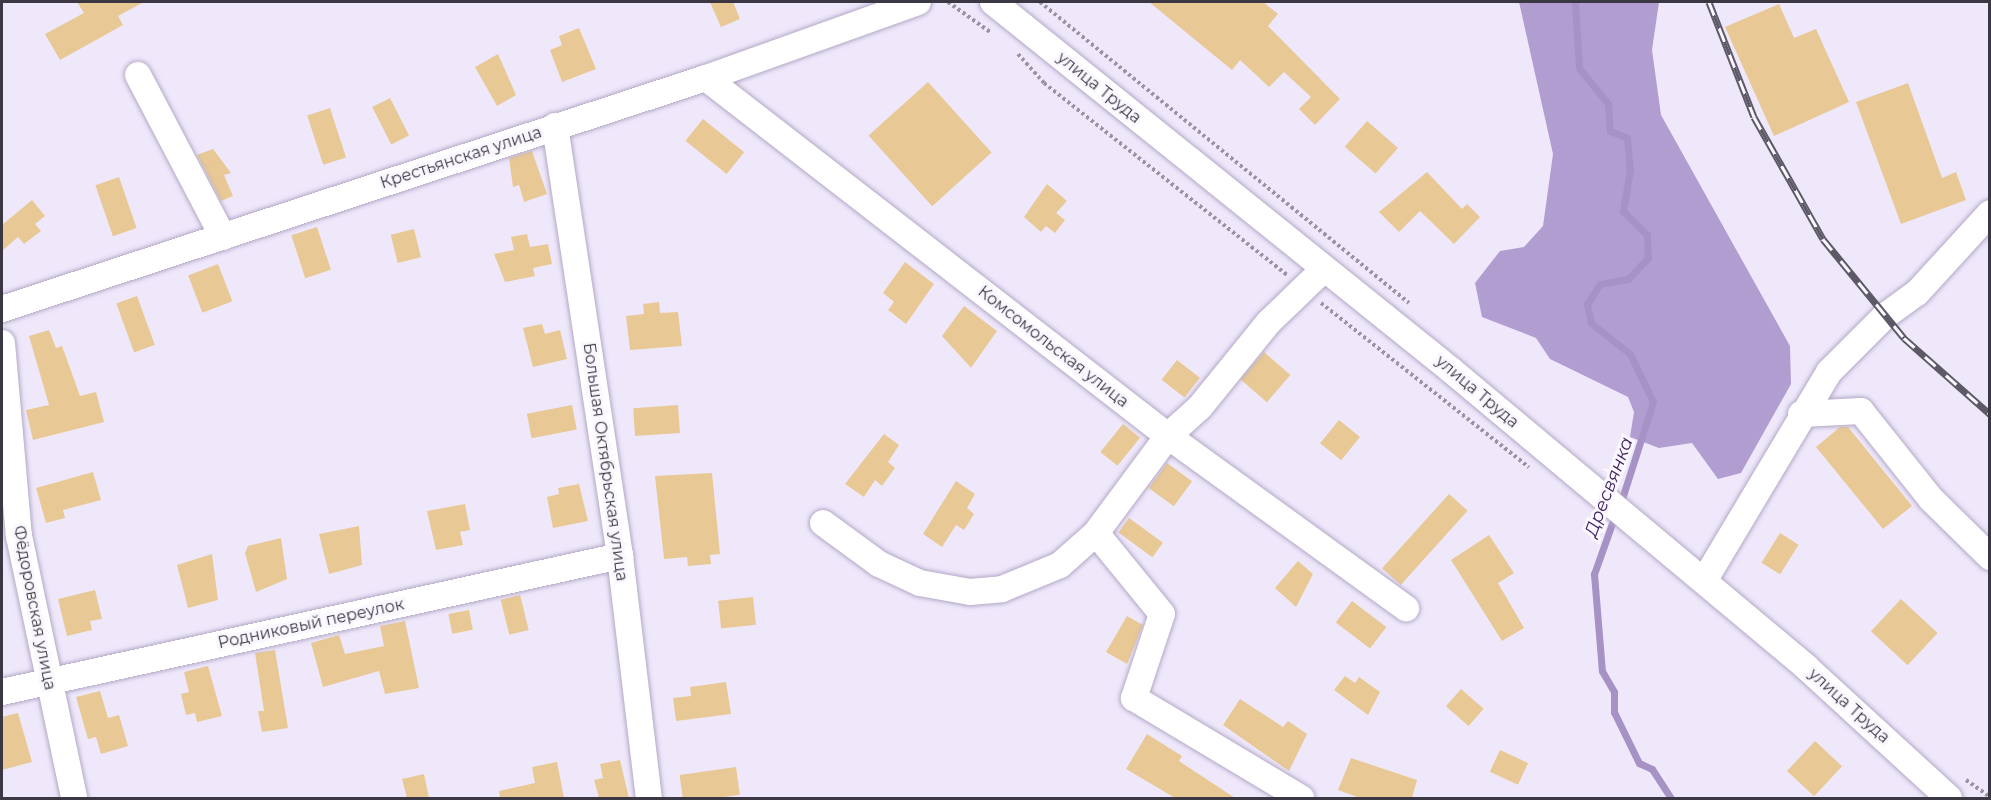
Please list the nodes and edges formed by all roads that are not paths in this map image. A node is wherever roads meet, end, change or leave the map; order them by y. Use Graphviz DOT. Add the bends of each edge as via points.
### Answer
graph roads {
  1 [pos="918,2"];
  2 [pos="1001,11"];
  3 [pos="138,75"];
  4 [pos="706,78"];
  5 [pos="555,126"];
  6 [pos="1989,213"];
  7 [pos="223,237"];
  8 [pos="1324,269"];
  9 [pos="2,309"];
  10 [pos="2,343"];
  11 [pos="1801,414"];
  12 [pos="1168,436"];
  13 [pos="823,523"];
  14 [pos="1096,533"];
  15 [pos="620,556"];
  16 [pos="1989,557"];
  17 [pos="1704,581"];
  18 [pos="1407,608"];
  19 [pos="47,682"];
  20 [pos="2,692"];
  21 [pos="74,798"];
  22 [pos="649,798"];
  23 [pos="1301,798"];
  24 [pos="1949,798"];
  1 -- 4 [label="street, Крестьянская улица"];
  2 -- 8 [label="street, улица Труда"];
  3 -- 7 [label="street"];
  4 -- 5 [label="street, Крестьянская улица"];
  4 -- 12 [label="street, Комсомольская улица"];
  5 -- 7 [label="street, Крестьянская улица"];
  5 -- 15 [label="street, Большая Октябрьская улица"];
  6 -- 11 [label="street" via="1917,293 1858,340"];
  7 -- 9 [label="street, Крестьянская улица"];
  8 -- 12 [label="street"];
  8 -- 17 [label="street, улица Труда"];
  10 -- 19 [label="street, Фёдоровская улица" via="18,526"];
  11 -- 16 [label="street" via="1861,411 1931,499"];
  11 -- 17 [label="street"];
  12 -- 14 [label="street"];
  12 -- 18 [label="street, Комсомольская улица"];
  13 -- 14 [label="street" via="879,564 920,583 970,592 1002,589 1060,565"];
  14 -- 23 [label="street" via="1162,614 1134,698"];
  15 -- 19 [label="street, Родниковый переулок"];
  15 -- 22 [label="street, Большая Октябрьская улица"];
  17 -- 24 [label="street, улица Труда"];
  19 -- 20 [label="street, Родниковый переулок"];
  19 -- 21 [label="street, Фёдоровская улица"];
}
